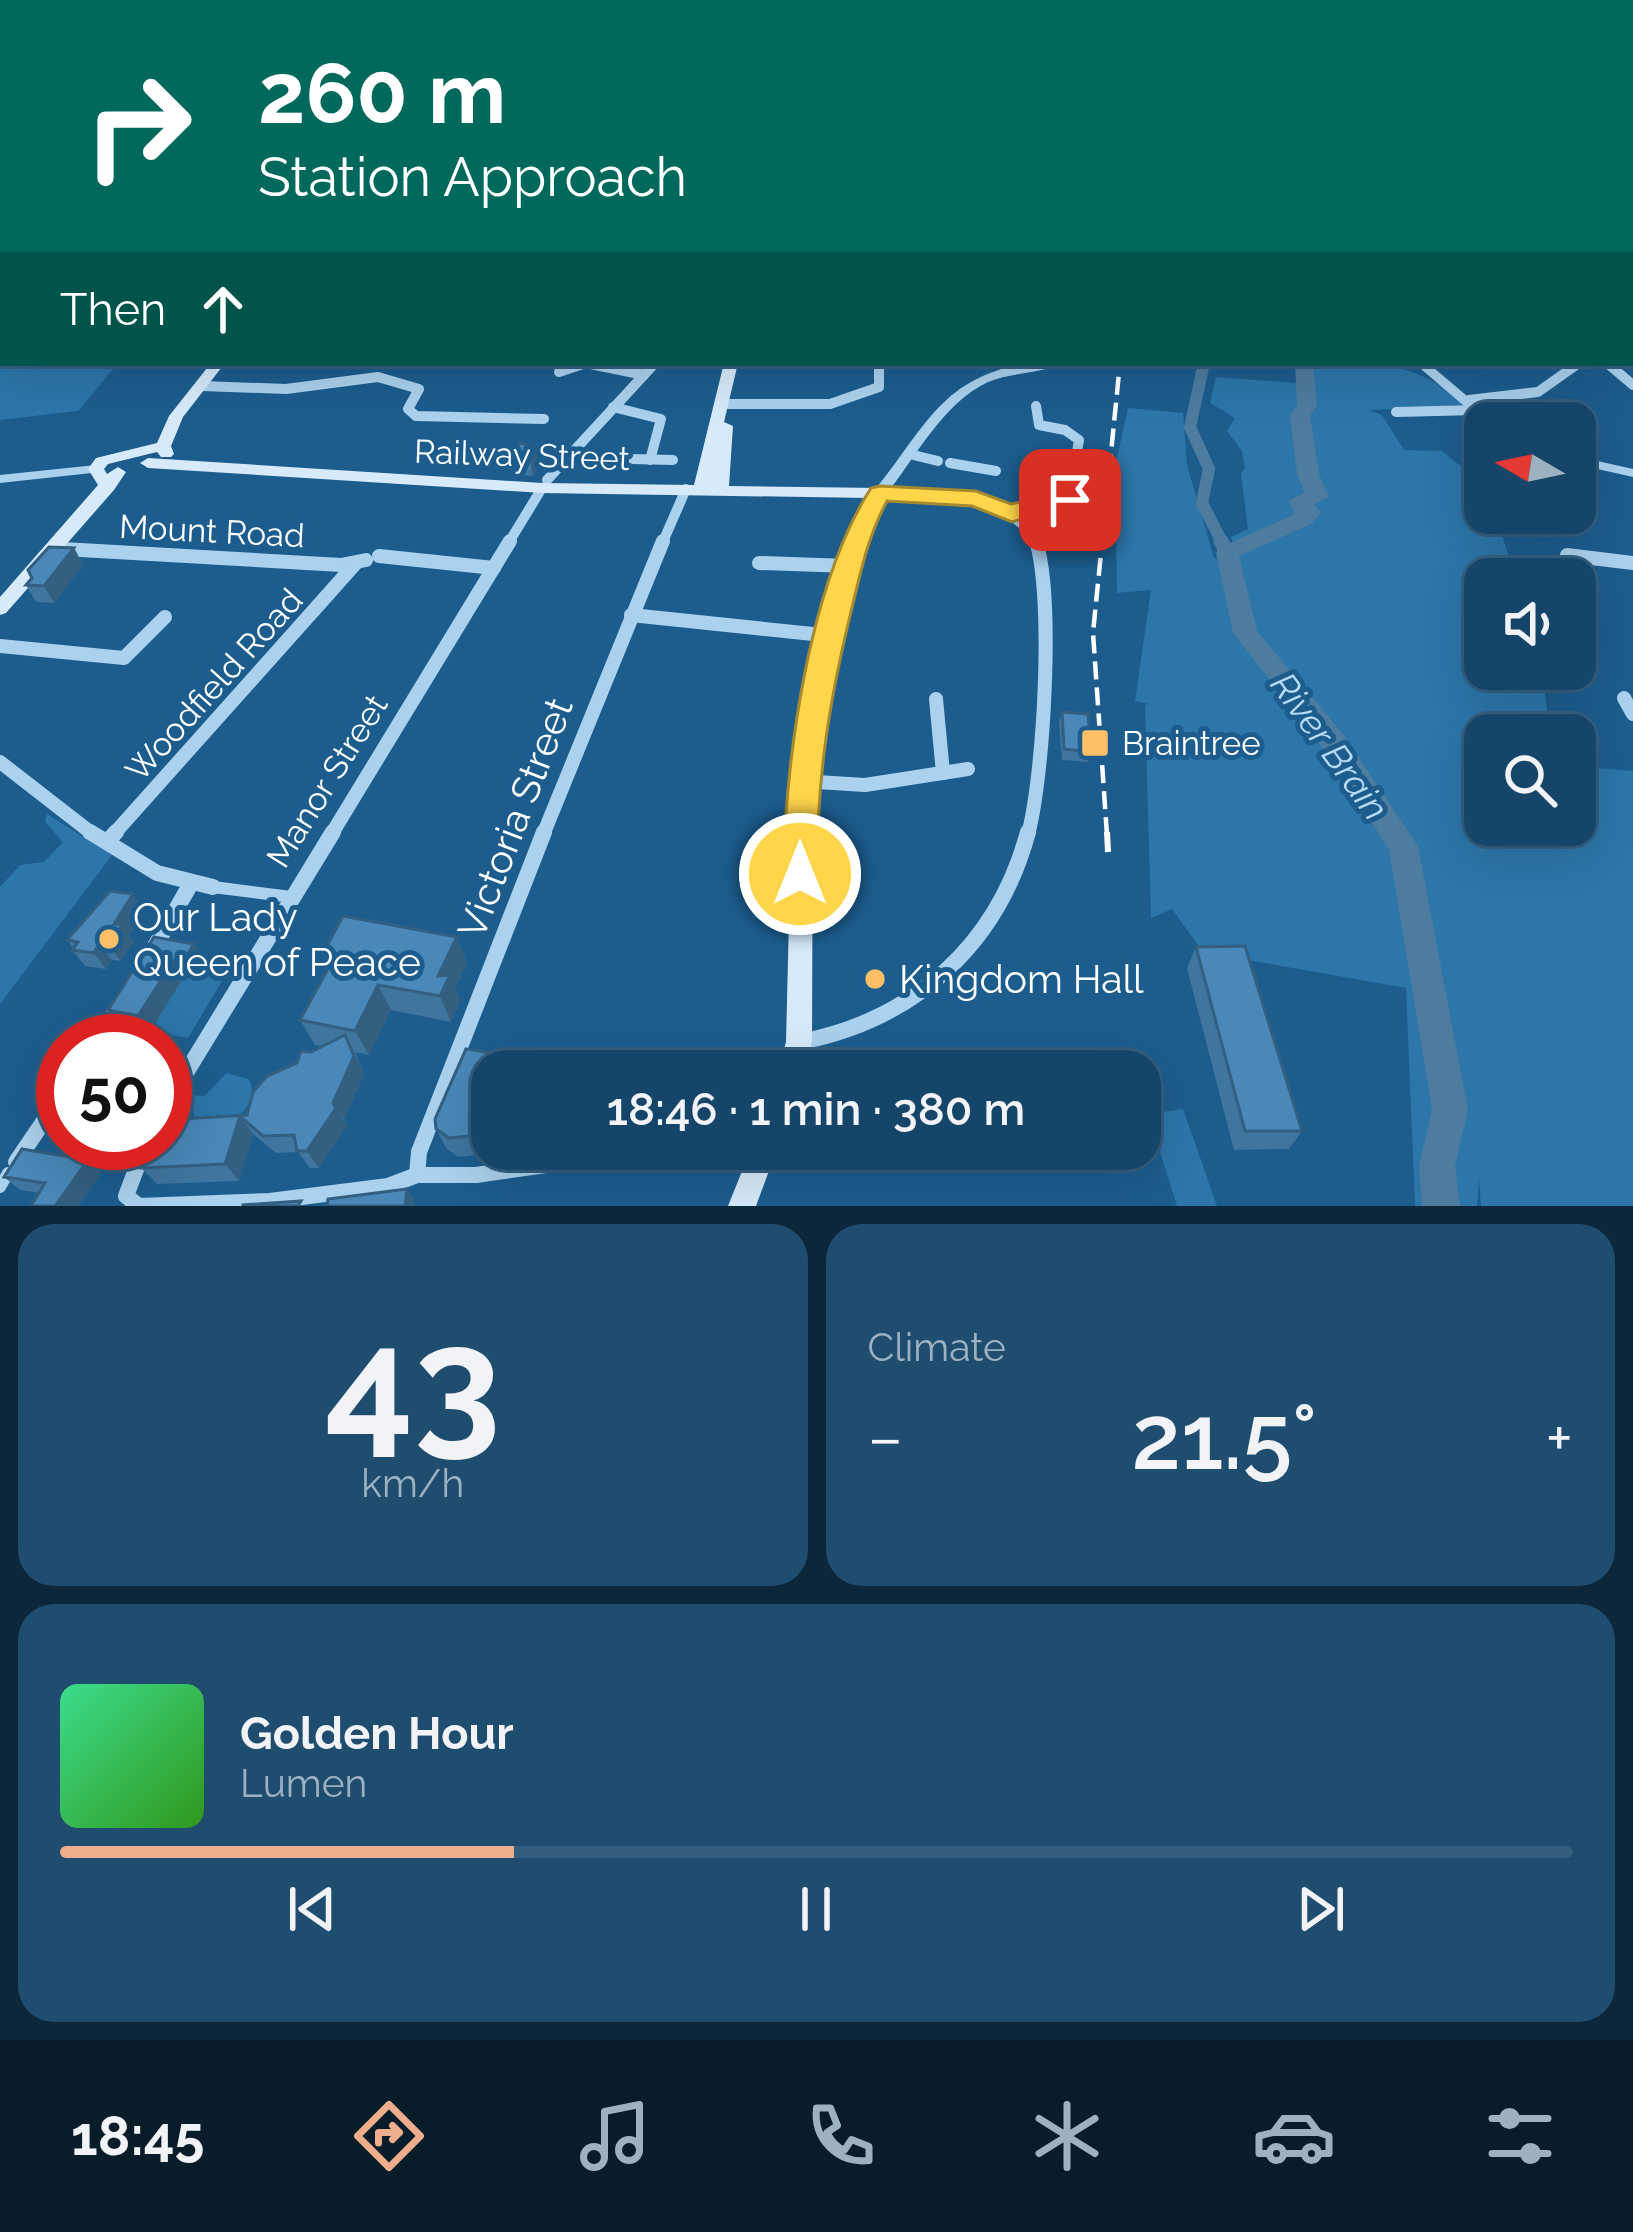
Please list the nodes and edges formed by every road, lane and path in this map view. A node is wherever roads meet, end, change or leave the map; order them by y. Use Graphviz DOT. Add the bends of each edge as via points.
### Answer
graph roads {
  1 [pos="216,366"];
  2 [pos="571,366"];
  3 [pos="588,366"];
  4 [pos="652,366"];
  5 [pos="731,366"];
  6 [pos="879,366"];
  7 [pos="1027,366"];
  8 [pos="1428,366"];
  9 [pos="1575,366"];
  10 [pos="559,372"];
  11 [pos="644,375"];
  12 [pos="201,386"];
  13 [pos="1470,402"];
  14 [pos="1488,402"];
  15 [pos="1036,406"];
  16 [pos="1464,406"];
  17 [pos="613,407"];
  18 [pos="724,410"];
  19 [pos="1396,412"];
  20 [pos="544,419"];
  21 [pos="152,454"];
  22 [pos="909,454"];
  23 [pos="631,459"];
  24 [pos="650,460"];
  25 [pos="673,460"];
  26 [pos="1596,465"];
  27 [pos="110,470"];
  28 [pos="996,471"];
  29 [pos="1633,473"];
  30 [pos="0,479"];
  31 [pos="545,484"];
  32 [pos="721,488"];
  33 [pos="693,489"];
  34 [pos="880,494"];
  35 [pos="1012,514"];
  36 [pos="54,549"];
  37 [pos="1569,558"];
  38 [pos="367,560"];
  39 [pos="759,563"];
  40 [pos="1633,563"];
  41 [pos="849,566"];
  42 [pos="494,568"];
  43 [pos="0,609"];
  44 [pos="631,615"];
  45 [pos="165,617"];
  46 [pos="813,634"];
  47 [pos="0,646"];
  48 [pos="1624,698"];
  49 [pos="936,699"];
  50 [pos="1633,714"];
  51 [pos="0,762"];
  52 [pos="968,769"];
  53 [pos="944,773"];
  54 [pos="801,781"];
  55 [pos="108,841"];
  56 [pos="189,886"];
  57 [pos="213,887"];
  58 [pos="291,897"];
  59 [pos="114,1014"];
  60 [pos="799,1042"];
  61 [pos="797,1050"];
  62 [pos="192,1062"];
  63 [pos="36,1133"];
  64 [pos="136,1170"];
  65 [pos="511,1170"];
  66 [pos="750,1170"];
  67 [pos="417,1175"];
  68 [pos="4,1180"];
  69 [pos="742,1206"];
  1 -- 12 [label="main road"];
  2 -- 10 [label="street"];
  3 -- 11 [label="street"];
  4 -- 11 [label="street, Manor Street"];
  5 -- 18 [label="main road"];
  6 -- 18 [label="street" via="879,387 830,404"];
  7 -- 22 [label="street" via="957,392"];
  8 -- 13 [label="street"];
  9 -- 14 [label="street" via="1538,392"];
  11 -- 17 [label="street, Manor Street"];
  12 -- 20 [label="street" via="409,381 419,389 409,413 457,423"];
  12 -- 21 [label="main road"];
  15 -- 35 [label="street" via="1039,425 1079,440 1070,500"];
  16 -- 19 [label="street"];
  17 -- 24 [label="street" via="661,419"];
  17 -- 31 [label="street, Manor Street"];
  18 -- 32 [label="main road"];
  18 -- 33 [label="main road"];
  21 -- 27 [label="main road, Railway Street"];
  21 -- 31 [label="main road, Railway Street" via="182,465"];
  22 -- 28 [label="street"];
  22 -- 34 [label="street"];
  23 -- 24 [label="street"];
  24 -- 25 [label="street"];
  26 -- 29 [label="street"];
  27 -- 30 [label="street"];
  27 -- 36 [label="main road"];
  31 -- 33 [label="main road, Railway Street"];
  31 -- 42 [label="street, Manor Street"];
  32 -- 33 [label="main road, Railway Street"];
  32 -- 34 [label="main road, Railway Street"];
  33 -- 44 [label="street, Victoria Street"];
  34 -- 35 [label="street" via="976,499"];
  34 -- 41 [label="main road"];
  35 -- 60 [label="street" via="1033,533 1042,558 1037,783 1023,868 983,939 943,977 878,1018"];
  36 -- 38 [label="street, Mount Road"];
  36 -- 43 [label="main road"];
  37 -- 40 [label="street"];
  38 -- 42 [label="street, Mount Road"];
  38 -- 55 [label="street, Woodfield Road"];
  39 -- 41 [label="street"];
  41 -- 54 [label="main road"];
  42 -- 58 [label="street, Manor Street"];
  44 -- 46 [label="street"];
  44 -- 67 [label="street, Victoria Street" via="419,1152"];
  45 -- 47 [label="street" via="124,658"];
  48 -- 50 [label="street"];
  49 -- 53 [label="street"];
  51 -- 55 [label="street"];
  52 -- 53 [label="street"];
  53 -- 54 [label="street" via="865,785"];
  54 -- 60 [label="main road"];
  55 -- 56 [label="street"];
  56 -- 57 [label="street"];
  56 -- 59 [label="street"];
  57 -- 58 [label="street"];
  58 -- 62 [label="street, Manor Street"];
  60 -- 61 [label="main road"];
  63 -- 68 [label="street"];
  64 -- 67 [label="street" via="126,1196 140,1206 270,1201"];
  65 -- 67 [label="street"];
  66 -- 69 [label="main road"];
}
